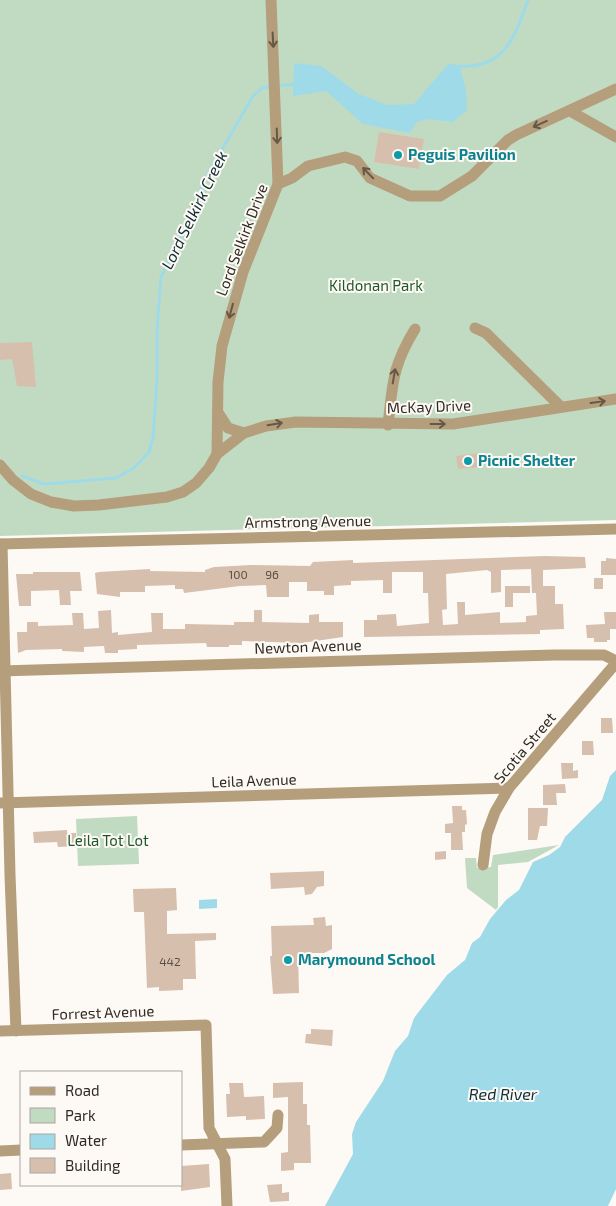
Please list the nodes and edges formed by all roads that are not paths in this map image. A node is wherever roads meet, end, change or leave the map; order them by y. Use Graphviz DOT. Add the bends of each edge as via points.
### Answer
graph roads {
  1 [pos="271,0"];
  2 [pos="616,89"];
  3 [pos="570,111"];
  4 [pos="616,137"];
  5 [pos="278,184"];
  6 [pos="475,328"];
  7 [pos="415,329"];
  8 [pos="616,399"];
  9 [pos="561,407"];
  10 [pos="219,414"];
  11 [pos="388,425"];
  12 [pos="244,434"];
  13 [pos="217,454"];
  14 [pos="0,465"];
  15 [pos="616,529"];
  16 [pos="1,544"];
  17 [pos="616,662"];
  18 [pos="3,670"];
  19 [pos="509,788"];
  20 [pos="4,803"];
  21 [pos="483,865"];
  22 [pos="0,1031"];
  23 [pos="16,1031"];
  24 [pos="278,1115"];
  25 [pos="216,1144"];
  26 [pos="182,1145"];
  27 [pos="20,1150"];
  28 [pos="0,1151"];
  29 [pos="227,1206"];
  1 -- 5 [label="street, one-way"];
  2 -- 3 [label="street, Lord Selkirk Drive"];
  3 -- 4 [label="street"];
  3 -- 5 [label="street, Lord Selkirk Drive, one-way" via="508,140 472,176 440,196 410,196 370,178 357,161 345,157 308,166"];
  5 -- 10 [label="street, Lord Selkirk Drive, one-way" via="243,272 222,346"];
  6 -- 9 [label="street" via="486,333"];
  11 -- 7 [label="street, one-way" via="393,375"];
  9 -- 8 [label="street, McKay Drive, one-way"];
  11 -- 9 [label="street, McKay Drive, one-way" via="453,424"];
  10 -- 12 [label="street" via="228,428"];
  10 -- 13 [label="street, Lord Selkirk Drive"];
  12 -- 11 [label="street, McKay Drive, one-way" via="266,426 296,422"];
  12 -- 13 [label="street, McKay Drive"];
  13 -- 14 [label="street, McKay Drive" via="196,483 182,492 167,497 99,505 74,506 31,494"];
  15 -- 16 [label="street, Armstrong Avenue"];
  16 -- 18 [label="street"];
  17 -- 18 [label="street, Newton Avenue" via="604,655 555,655"];
  17 -- 19 [label="street, Scotia Street"];
  18 -- 20 [label="street"];
  19 -- 20 [label="street, Leila Avenue"];
  19 -- 21 [label="street, Scotia Street" via="487,834"];
  20 -- 23 [label="street"];
  22 -- 23 [label="street, Forrest Avenue"];
  23 -- 25 [label="street, Forrest Avenue" via="206,1025 209,1128"];
  24 -- 25 [label="street" via="277,1128 264,1142"];
  25 -- 26 [label="street"];
  25 -- 29 [label="street" via="225,1158"];
  27 -- 28 [label="street"];
}
